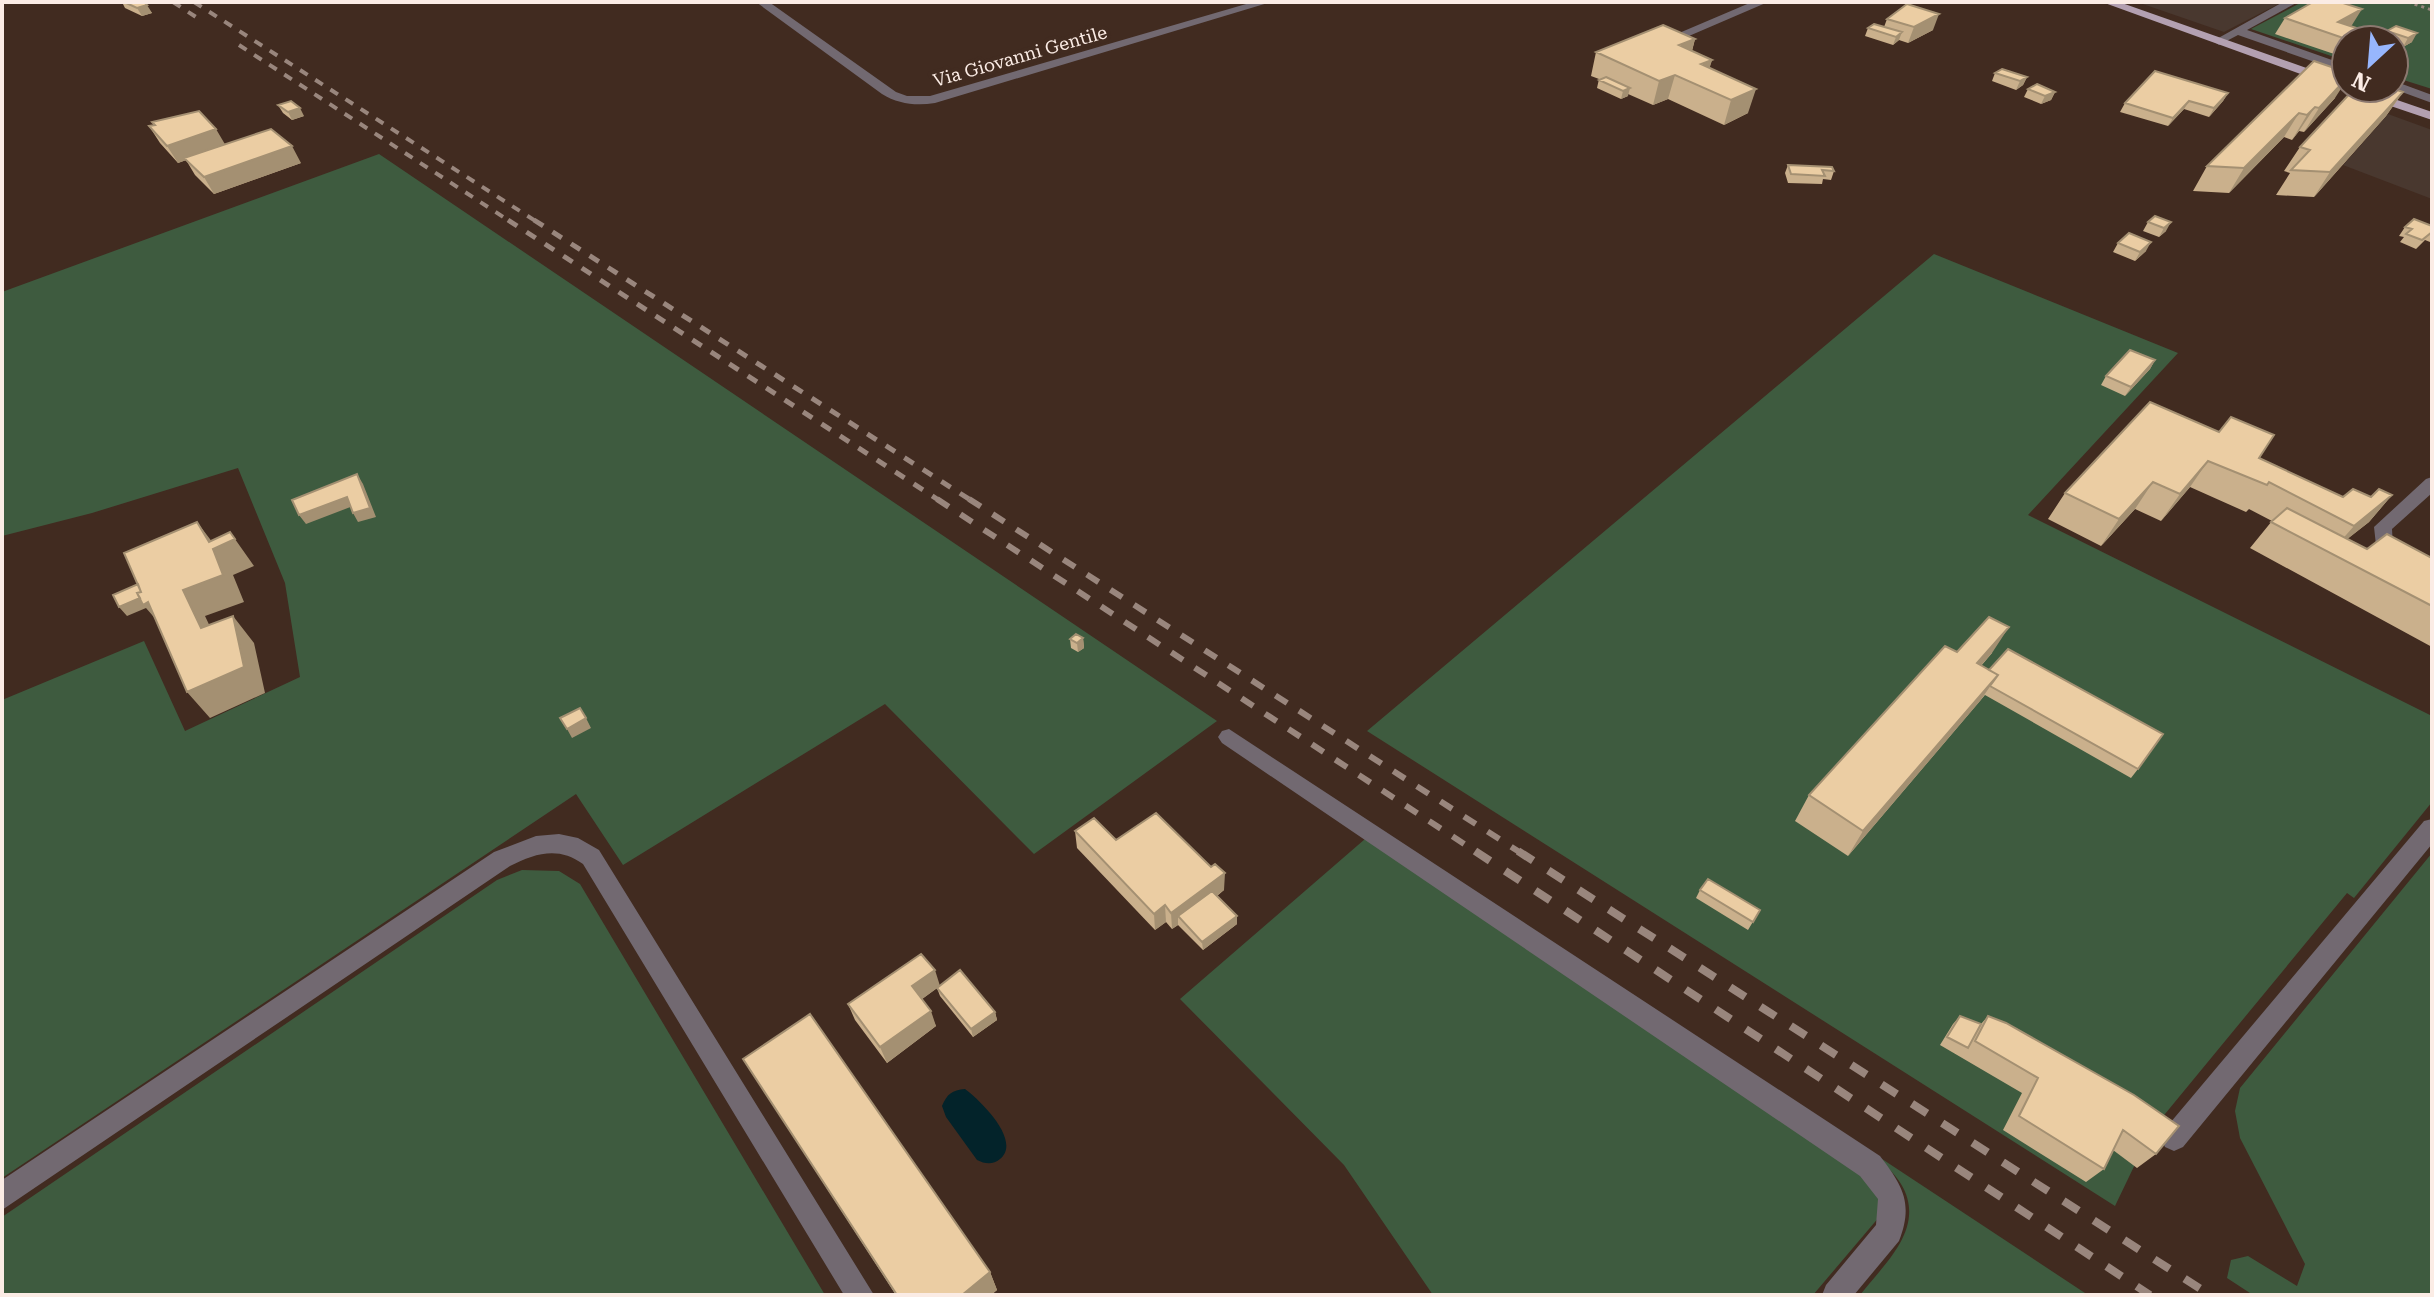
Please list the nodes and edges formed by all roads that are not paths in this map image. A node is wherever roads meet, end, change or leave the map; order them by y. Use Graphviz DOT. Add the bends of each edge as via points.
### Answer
graph roads {
  1 [pos="762,2"];
  2 [pos="1265,2"];
  3 [pos="1762,2"];
  4 [pos="2108,2"];
  5 [pos="2292,2"];
  6 [pos="2237,31"];
  7 [pos="1671,39"];
  8 [pos="2219,41"];
  9 [pos="2330,63"];
  10 [pos="2330,80"];
  11 [pos="2410,91"];
  12 [pos="2430,98"];
  13 [pos="2399,104"];
  14 [pos="2414,109"];
  15 [pos="2432,116"];
  16 [pos="2432,483"];
  17 [pos="2432,584"];
  18 [pos="1229,737"];
  19 [pos="2432,828"];
  20 [pos="2174,1138"];
  21 [pos="2,1196"];
  22 [pos="860,1295"];
  23 [pos="1836,1295"];
  1 -- 2 [label="lane, Via Giovanni Gentile" via="898,99 916,101"];
  3 -- 7 [label="lane"];
  4 -- 8 [label="main road"];
  5 -- 6 [label="lane"];
  6 -- 8 [label="lane"];
  6 -- 9 [label="lane"];
  8 -- 10 [label="main road"];
  11 -- 12 [label="lane"];
  12 -- 14 [label="lane"];
  13 -- 14 [label="main road"];
  14 -- 15 [label="main road"];
  16 -- 17 [label="lane" via="2383,527 2384,549"];
  18 -- 23 [label="lane" via="1870,1166 1892,1195 1889,1231"];
  19 -- 20 [label="lane"];
  21 -- 22 [label="lane" via="502,859 559,842 591,857"];
}
